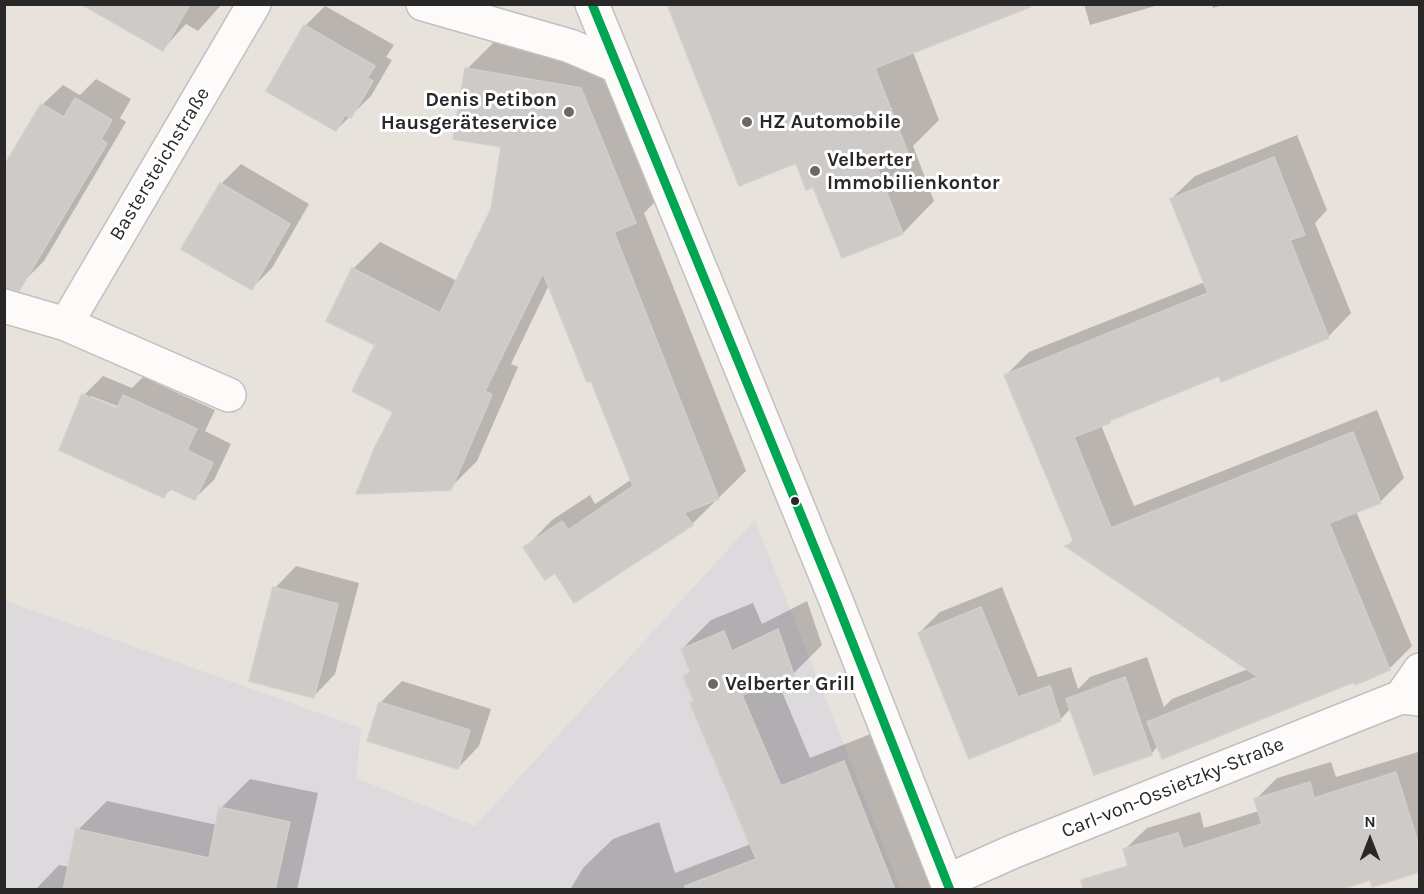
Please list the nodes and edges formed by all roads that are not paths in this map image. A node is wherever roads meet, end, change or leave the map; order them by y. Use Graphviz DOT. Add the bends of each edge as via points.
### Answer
graph roads {
  1 [pos="254,4"];
  2 [pos="423,4"];
  3 [pos="592,4"];
  4 [pos="617,66"];
  5 [pos="4,306"];
  6 [pos="66,324"];
  7 [pos="229,395"];
  8 [pos="1419,670"];
  9 [pos="1410,698"];
  10 [pos="948,885"];
  1 -- 6 [label="street, Bastersteichstraße"];
  2 -- 4 [label="street" via="570,46"];
  3 -- 4 [label="street"];
  4 -- 10 [label="street"];
  5 -- 6 [label="street"];
  6 -- 7 [label="street"];
  8 -- 9 [label="street, Carl-von-Ossietzky-Straße"];
  9 -- 10 [label="street, Carl-von-Ossietzky-Straße" via="1012,852"];
}
